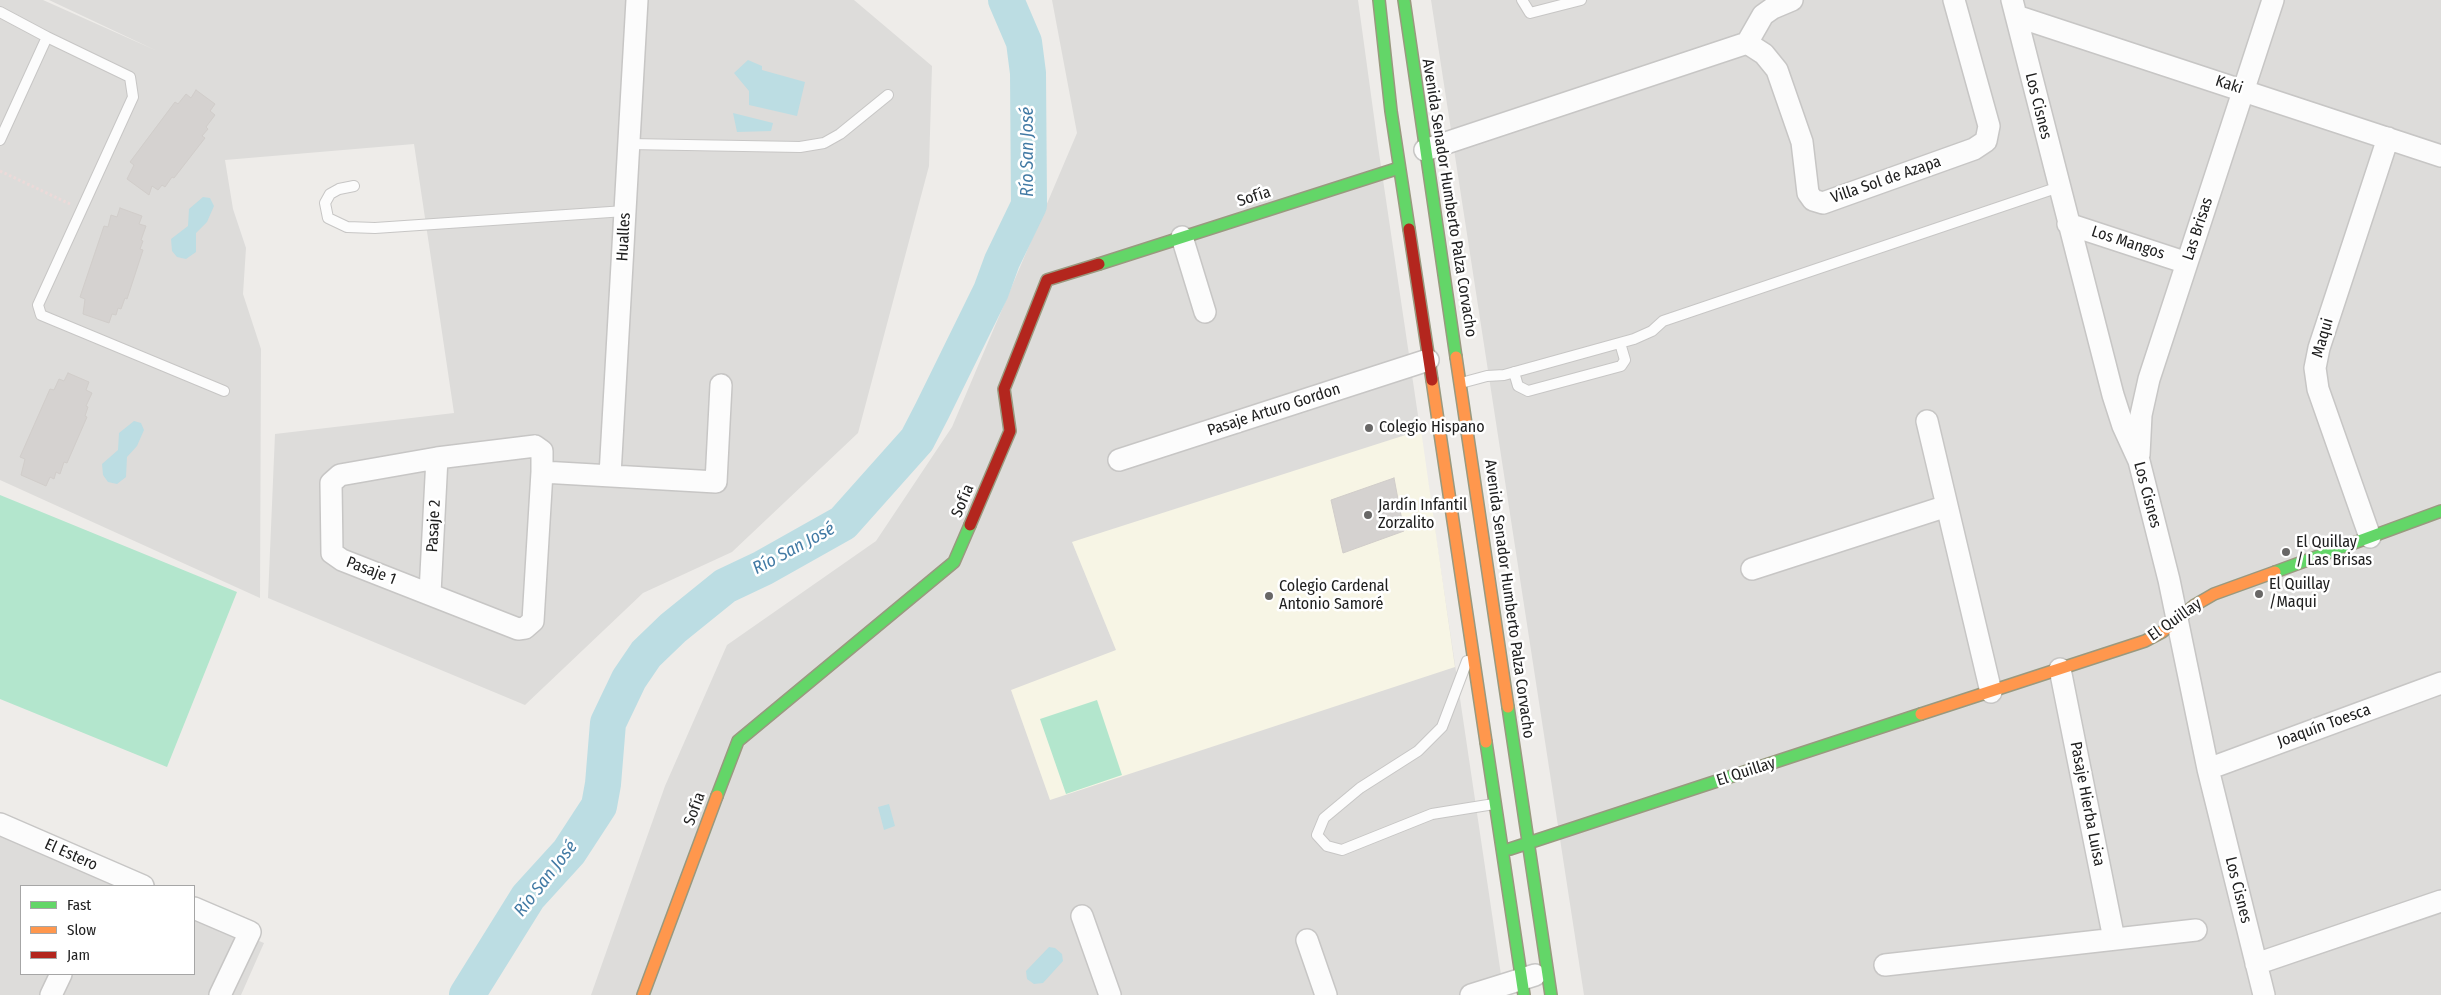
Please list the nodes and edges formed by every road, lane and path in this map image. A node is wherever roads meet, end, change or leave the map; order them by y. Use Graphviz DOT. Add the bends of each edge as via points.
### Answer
graph roads {
  1 [pos="637,0"];
  2 [pos="1379,0"];
  3 [pos="1404,0"];
  4 [pos="1522,0"];
  5 [pos="1581,0"];
  6 [pos="1792,0"];
  7 [pos="1954,0"];
  8 [pos="2274,0"];
  9 [pos="2014,8"];
  10 [pos="0,12"];
  11 [pos="47,37"];
  12 [pos="1747,43"];
  13 [pos="2244,90"];
  14 [pos="888,95"];
  15 [pos="2388,138"];
  16 [pos="0,140"];
  17 [pos="629,144"];
  18 [pos="1425,150"];
  19 [pos="2441,156"];
  20 [pos="1399,168"];
  21 [pos="0,171"];
  22 [pos="354,186"];
  23 [pos="2059,186"];
  24 [pos="82,209"];
  25 [pos="625,211"];
  26 [pos="2068,224"];
  27 [pos="1182,237"];
  28 [pos="2187,263"];
  29 [pos="1205,312"];
  30 [pos="1620,343"];
  31 [pos="1428,360"];
  32 [pos="1514,372"];
  33 [pos="1460,384"];
  34 [pos="722,385"];
  35 [pos="224,391"];
  36 [pos="1927,421"];
  37 [pos="438,458"];
  38 [pos="1119,460"];
  39 [pos="2139,461"];
  40 [pos="542,472"];
  41 [pos="610,475"];
  42 [pos="1947,506"];
  43 [pos="2441,511"];
  44 [pos="2370,537"];
  45 [pos="1752,569"];
  46 [pos="430,593"];
  47 [pos="2179,618"];
  48 [pos="1471,648"];
  49 [pos="2060,669"];
  50 [pos="2441,683"];
  51 [pos="1991,692"];
  52 [pos="2208,768"];
  53 [pos="1495,803"];
  54 [pos="0,824"];
  55 [pos="1528,843"];
  56 [pos="1502,852"];
  57 [pos="104,879"];
  58 [pos="137,885"];
  59 [pos="2441,901"];
  60 [pos="195,908"];
  61 [pos="1082,916"];
  62 [pos="2196,930"];
  63 [pos="2114,939"];
  64 [pos="1308,940"];
  65 [pos="2256,964"];
  66 [pos="1885,965"];
  67 [pos="1548,971"];
  68 [pos="61,975"];
  69 [pos="1522,987"];
  70 [pos="51,995"];
  71 [pos="220,995"];
  72 [pos="643,995"];
  73 [pos="1110,995"];
  74 [pos="1326,995"];
  75 [pos="1471,995"];
  76 [pos="1551,995"];
  77 [pos="2264,995"];
  1 -- 17 [label="street, Hualles"];
  2 -- 20 [label="street"];
  3 -- 18 [label="street, Avenida Senador Humberto Palza Corvacho"];
  4 -- 5 [label="lane" via="1530,13"];
  6 -- 12 [label="street" via="1763,16"];
  7 -- 12 [label="street, Villa Sol de Azapa" via="1988,126 1986,140 1974,149 1823,203 1813,200 1808,194 1802,142 1777,70 1764,54"];
  8 -- 13 [label="street, Las Brisas"];
  9 -- 13 [label="street, Kaki"];
  9 -- 23 [label="street, Los Cisnes"];
  10 -- 11 [label="lane"];
  11 -- 16 [label="lane"];
  11 -- 24 [label="lane" via="130,77 133,96"];
  12 -- 18 [label="street"];
  13 -- 15 [label="street, Kaki"];
  13 -- 28 [label="street, Las Brisas"];
  14 -- 17 [label="lane" via="824,143 800,147"];
  15 -- 19 [label="street, Kaki"];
  15 -- 44 [label="street, Maqui" via="2315,368 2318,389"];
  17 -- 25 [label="street, Hualles"];
  18 -- 33 [label="street, Avenida Senador Humberto Palza Corvacho"];
  20 -- 27 [label="street, Sofía"];
  20 -- 31 [label="street"];
  21 -- 24 [label="path"];
  22 -- 25 [label="lane" via="339,188 330,194 326,203 328,218 347,227 375,228"];
  23 -- 26 [label="street, Los Cisnes"];
  23 -- 30 [label="lane" via="1663,321 1652,331"];
  24 -- 35 [label="lane" via="38,305 41,316"];
  25 -- 41 [label="street, Hualles"];
  26 -- 28 [label="street, Los Mangos"];
  26 -- 39 [label="street, Los Cisnes" via="2113,394"];
  27 -- 29 [label="street"];
  27 -- 72 [label="street, Sofía" via="1047,280 1004,389 1010,430 954,562 738,741"];
  28 -- 39 [label="street, Las Brisas" via="2144,397"];
  30 -- 32 [label="lane"];
  30 -- 32 [label="lane" via="1625,360 1621,366 1528,391 1518,386"];
  31 -- 38 [label="street, Pasaje Arturo Gordon"];
  31 -- 48 [label="street"];
  32 -- 33 [label="lane"];
  33 -- 55 [label="street, Avenida Senador Humberto Palza Corvacho"];
  34 -- 41 [label="street" via="716,482"];
  36 -- 42 [label="street"];
  37 -- 40 [label="street, Pasaje 1" via="535,446 542,451"];
  37 -- 46 [label="street, Pasaje 2"];
  37 -- 46 [label="street, Pasaje 1" via="340,475 331,483 332,553 335,557"];
  39 -- 47 [label="street, Los Cisnes"];
  40 -- 41 [label="street"];
  40 -- 46 [label="street, Pasaje 1" via="533,621 529,626 518,629"];
  42 -- 45 [label="street"];
  42 -- 51 [label="street"];
  43 -- 44 [label="street, El Quillay"];
  44 -- 47 [label="street, El Quillay" via="2214,594"];
  47 -- 49 [label="street, El Quillay" via="2145,641"];
  47 -- 52 [label="street, Los Cisnes"];
  48 -- 53 [label="street"];
  48 -- 53 [label="lane" via="1442,726 1418,751 1360,788 1324,818 1317,836 1327,846 1342,850 1432,814"];
  49 -- 51 [label="street, El Quillay"];
  49 -- 63 [label="street, Pasaje Hierba Luisa"];
  50 -- 52 [label="street, Joaquín Toesca"];
  51 -- 55 [label="street, El Quillay"];
  52 -- 65 [label="street, Los Cisnes"];
  53 -- 56 [label="street"];
  54 -- 57 [label="street, El Estero"];
  55 -- 56 [label="street, El Quillay"];
  55 -- 67 [label="street, Avenida Senador Humberto Palza Corvacho"];
  56 -- 69 [label="street"];
  57 -- 58 [label="street, El Estero"];
  59 -- 65 [label="street"];
  60 -- 71 [label="street" via="250,932"];
  61 -- 73 [label="street"];
  62 -- 63 [label="street"];
  63 -- 66 [label="street"];
  64 -- 74 [label="street"];
  65 -- 77 [label="street, Los Cisnes"];
  67 -- 69 [label="street"];
  67 -- 76 [label="street, Avenida Senador Humberto Palza Corvacho"];
  68 -- 70 [label="street"];
  69 -- 75 [label="street"];
}
